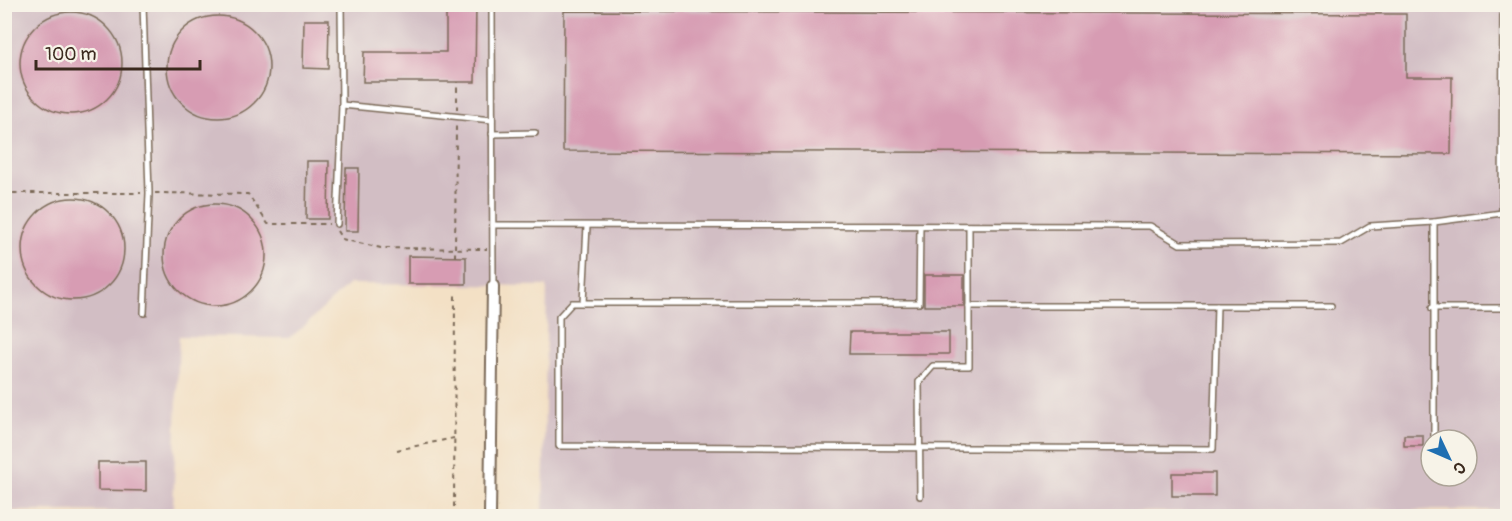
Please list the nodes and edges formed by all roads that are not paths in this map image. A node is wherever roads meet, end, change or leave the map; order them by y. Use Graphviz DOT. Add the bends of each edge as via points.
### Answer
graph roads {
  1 [pos="143,4"];
  2 [pos="341,4"];
  3 [pos="492,4"];
  4 [pos="1503,4"];
  5 [pos="1505,20"];
  6 [pos="342,105"];
  7 [pos="492,120"];
  8 [pos="536,133"];
  9 [pos="492,134"];
  10 [pos="1434,222"];
  11 [pos="337,224"];
  12 [pos="493,225"];
  13 [pos="587,226"];
  14 [pos="920,226"];
  15 [pos="969,226"];
  16 [pos="493,286"];
  17 [pos="583,303"];
  18 [pos="969,306"];
  19 [pos="1217,306"];
  20 [pos="1331,306"];
  21 [pos="1432,308"];
  22 [pos="1508,308"];
  23 [pos="144,313"];
  24 [pos="1434,428"];
  25 [pos="920,447"];
  26 [pos="920,496"];
  27 [pos="490,516"];
  1 -- 23 [label="lane" via="149,193"];
  2 -- 6 [label="lane"];
  3 -- 7 [label="lane"];
  4 -- 5 [label="lane"];
  5 -- 10 [label="lane" via="1502,213"];
  6 -- 7 [label="lane"];
  6 -- 11 [label="lane"];
  7 -- 9 [label="lane"];
  8 -- 9 [label="lane"];
  9 -- 12 [label="lane"];
  10 -- 15 [label="lane" via="1370,226 1341,243 1180,244 1150,226"];
  10 -- 21 [label="lane"];
  12 -- 13 [label="lane"];
  12 -- 16 [label="lane"];
  13 -- 14 [label="lane"];
  13 -- 17 [label="lane"];
  14 -- 15 [label="lane"];
  14 -- 17 [label="lane" via="919,303"];
  15 -- 18 [label="lane"];
  16 -- 27 [label="street"];
  17 -- 25 [label="lane" via="572,303 560,317 559,446"];
  18 -- 19 [label="lane"];
  18 -- 25 [label="lane" via="969,366 933,366 919,382"];
  19 -- 20 [label="lane"];
  19 -- 25 [label="lane" via="1213,449"];
  21 -- 22 [label="lane"];
  21 -- 24 [label="lane"];
  25 -- 26 [label="lane"];
}
